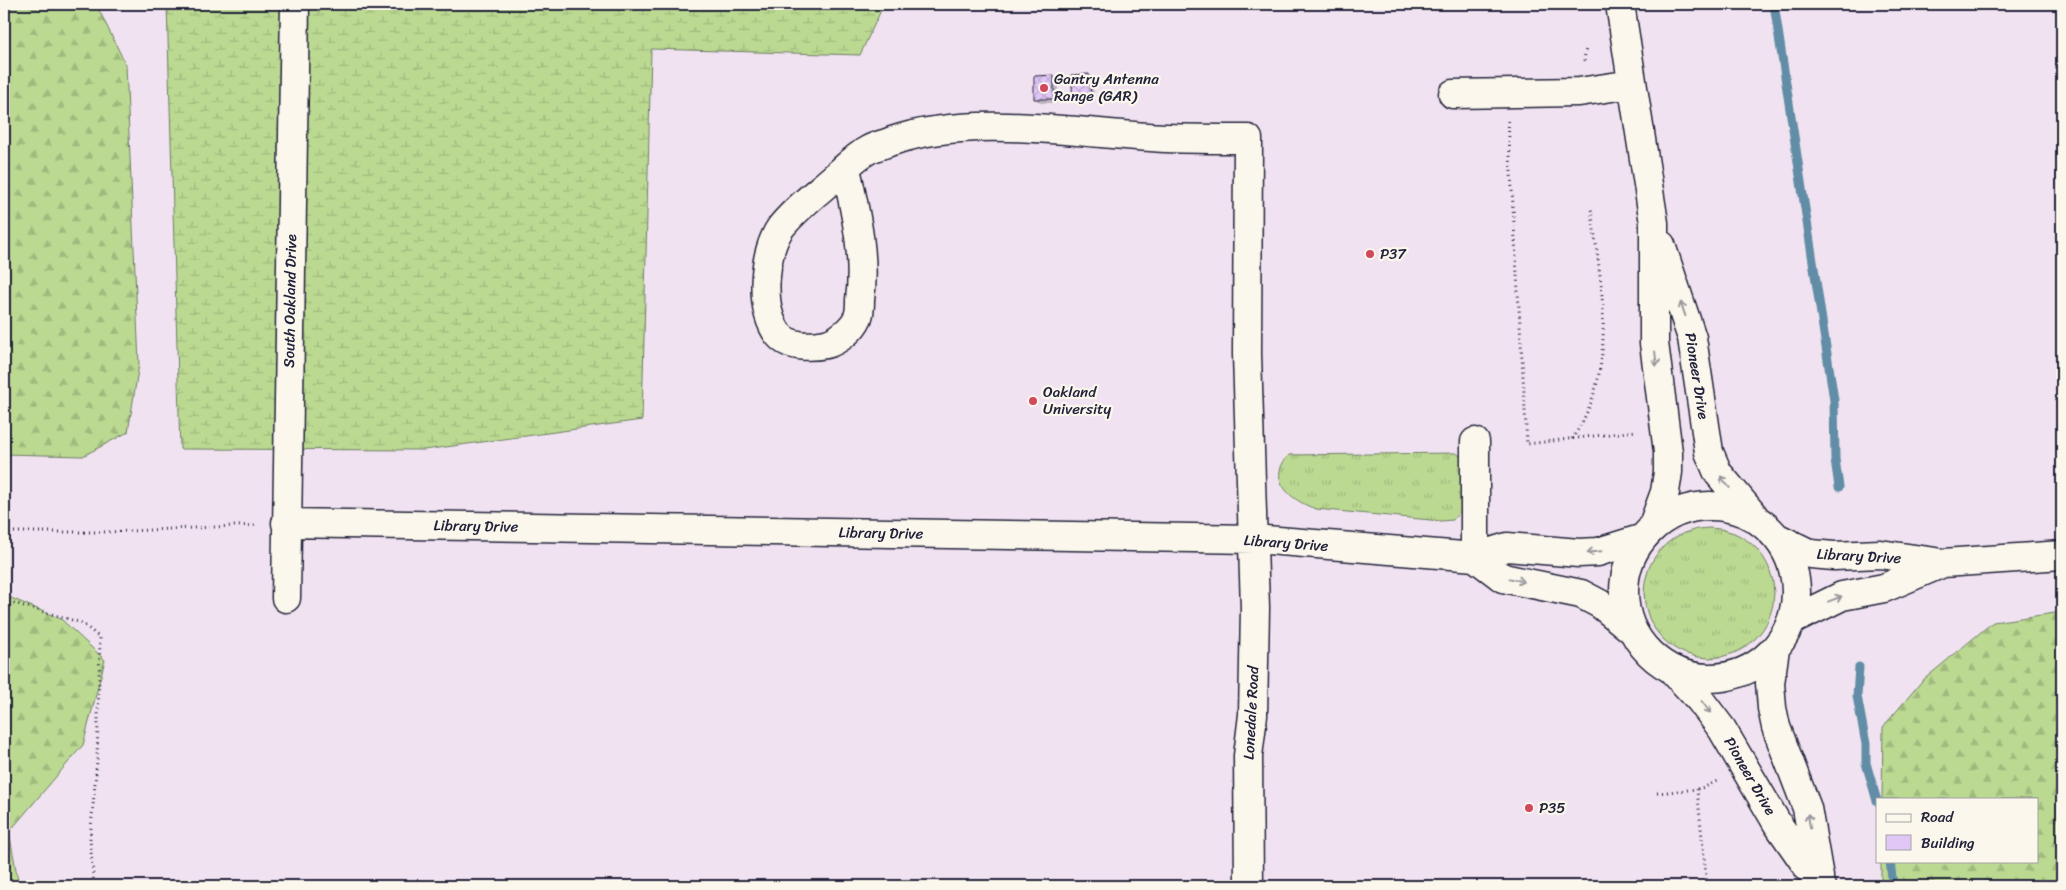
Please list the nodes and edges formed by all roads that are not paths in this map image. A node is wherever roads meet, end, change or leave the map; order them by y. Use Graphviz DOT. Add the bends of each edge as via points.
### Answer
graph roads {
  1 [pos="294,4"];
  2 [pos="1620,4"];
  3 [pos="1632,84"];
  4 [pos="1453,94"];
  5 [pos="846,168"];
  6 [pos="1654,223"];
  7 [pos="1475,442"];
  8 [pos="1757,519"];
  9 [pos="286,523"];
  10 [pos="1647,532"];
  11 [pos="1778,538"];
  12 [pos="1254,539"];
  13 [pos="2062,555"];
  14 [pos="1475,558"];
  15 [pos="1943,563"];
  16 [pos="286,598"];
  17 [pos="1792,621"];
  18 [pos="1632,630"];
  19 [pos="1775,649"];
  20 [pos="1673,671"];
  21 [pos="1249,886"];
  1 -- 9 [label="street, South Oakland Drive"];
  2 -- 3 [label="street, Pioneer Drive"];
  3 -- 4 [label="street" via="1579,92"];
  3 -- 6 [label="street, Pioneer Drive"];
  5 -- 5 [label="street" via="780,228 768,260 764,287 769,314 778,335 793,344 812,346 832,342 858,317 862,264"];
  5 -- 12 [label="street, Lonedale Road" via="868,149 914,133 960,128 1248,139 1247,354"];
  8 -- 6 [label="street, Pioneer Drive, one-way" via="1718,473 1709,452 1692,338"];
  6 -- 10 [label="street, Pioneer Drive, one-way" via="1654,343 1668,472 1665,492"];
  7 -- 14 [label="street"];
  8 -- 10 [label="street" via="1737,509 1693,506 1672,513"];
  8 -- 11 [label="street"];
  9 -- 12 [label="street, Library Drive"];
  9 -- 16 [label="street, South Oakland Drive"];
  10 -- 14 [label="street, Library Drive, one-way" via="1598,552 1507,547"];
  10 -- 18 [label="street" via="1629,560 1623,583 1624,607"];
  11 -- 15 [label="street, Library Drive" via="1811,554 1880,554"];
  11 -- 17 [label="street" via="1792,563 1796,592"];
  12 -- 14 [label="street, Library Drive"];
  12 -- 21 [label="street, Lonedale Road" via="1253,716 1248,756"];
  13 -- 15 [label="street, Library Drive"];
  14 -- 18 [label="street, Library Drive, one-way" via="1504,578 1581,594 1600,604"];
  17 -- 15 [label="street, Library Drive, one-way" via="1842,596 1884,588"];
  17 -- 19 [label="street"];
  18 -- 20 [label="street" via="1642,647"];
  19 -- 20 [label="street" via="1753,667 1728,677 1700,678"];
  20 -- 19 [label="street, Pioneer Drive, one-way" via="1722,728 1777,823 1821,886 1806,808 1772,708 1770,683"];
}
